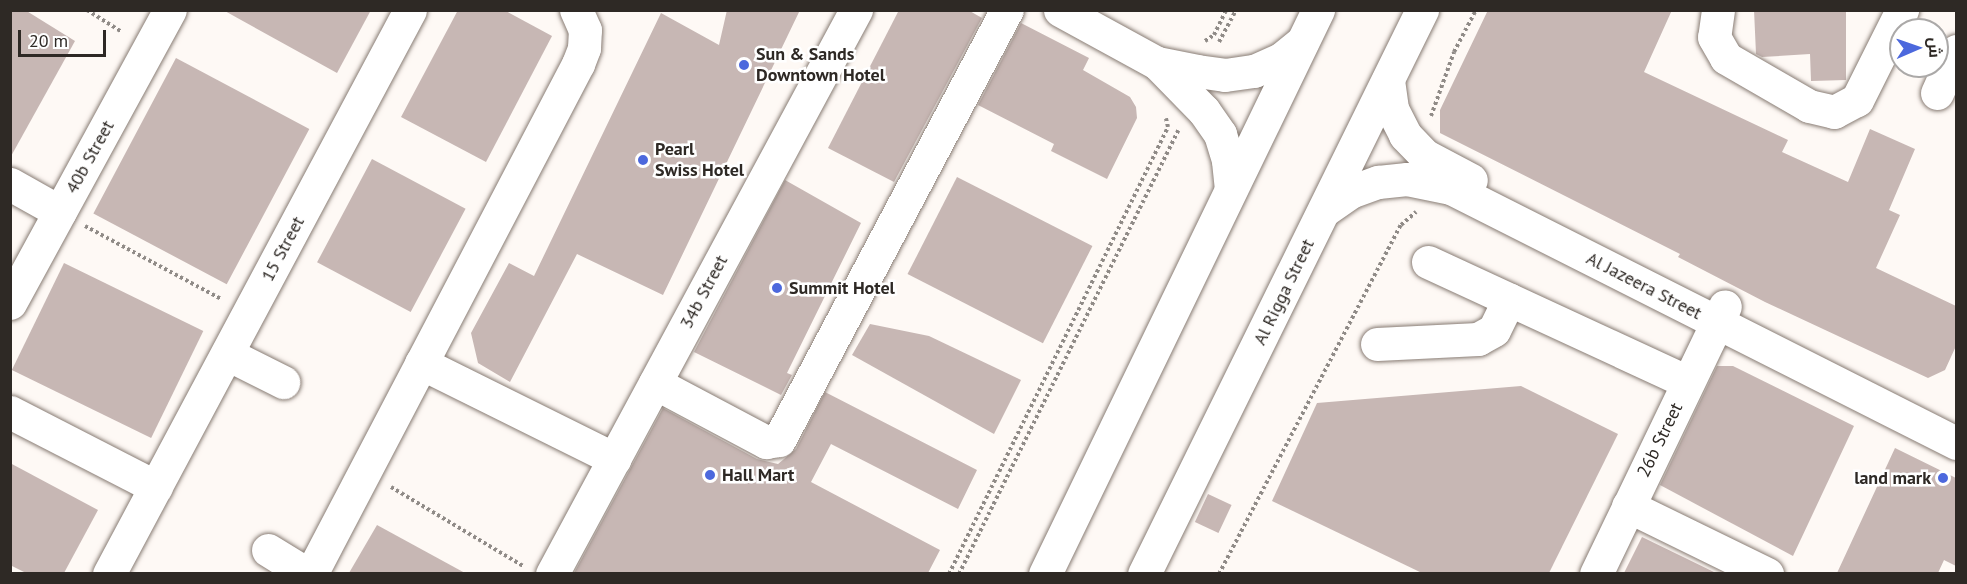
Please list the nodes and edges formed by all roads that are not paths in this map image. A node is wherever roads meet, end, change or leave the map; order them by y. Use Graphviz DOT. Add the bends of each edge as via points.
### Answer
graph roads {
  1 [pos="170,10"];
  2 [pos="410,10"];
  3 [pos="576,10"];
  4 [pos="856,10"];
  5 [pos="1007,10"];
  6 [pos="1060,10"];
  7 [pos="1318,10"];
  8 [pos="1422,10"];
  9 [pos="1718,10"];
  10 [pos="1902,10"];
  11 [pos="1303,40"];
  12 [pos="1956,51"];
  13 [pos="1157,63"];
  14 [pos="1388,80"];
  15 [pos="1937,93"];
  16 [pos="10,184"];
  17 [pos="1231,188"];
  18 [pos="1326,209"];
  19 [pos="60,212"];
  20 [pos="1428,262"];
  21 [pos="1509,299"];
  22 [pos="10,303"];
  23 [pos="1721,314"];
  24 [pos="1377,344"];
  25 [pos="227,354"];
  26 [pos="422,363"];
  27 [pos="283,382"];
  28 [pos="1688,382"];
  29 [pos="655,383"];
  30 [pos="10,412"];
  31 [pos="1954,428"];
  32 [pos="614,459"];
  33 [pos="156,487"];
  34 [pos="1628,506"];
  35 [pos="1074,516"];
  36 [pos="268,550"];
  37 [pos="539,570"];
  38 [pos="110,573"];
  39 [pos="309,573"];
  40 [pos="1045,573"];
  41 [pos="1065,573"];
  42 [pos="1144,573"];
  43 [pos="1596,573"];
  44 [pos="1767,573"];
  1 -- 19 [label="street, 40b Street"];
  2 -- 25 [label="street, 15 Street"];
  3 -- 26 [label="street" via="585,30 578,64"];
  4 -- 29 [label="street, 34b Street"];
  5 -- 29 [label="street" via="779,440 766,442"];
  6 -- 13 [label="street"];
  7 -- 11 [label="street"];
  8 -- 14 [label="street, Al Rigga Street"];
  9 -- 10 [label="street" via="1714,37 1726,58 1809,106 1834,112 1857,100"];
  11 -- 13 [label="street" via="1281,59 1254,71 1225,75"];
  11 -- 17 [label="street"];
  12 -- 15 [label="street"];
  13 -- 17 [label="street" via="1204,111 1220,135"];
  14 -- 18 [label="street, Al Rigga Street"];
  14 -- 23 [label="street, Al Jazeera Street" via="1392,109 1405,135 1424,155"];
  16 -- 19 [label="street"];
  17 -- 35 [label="street"];
  18 -- 23 [label="street, Al Jazeera Street" via="1350,192 1378,182 1407,179 1436,183"];
  18 -- 42 [label="street, Al Rigga Street"];
  19 -- 22 [label="street, 40b Street"];
  20 -- 21 [label="street"];
  21 -- 24 [label="street" via="1494,330 1478,339"];
  21 -- 28 [label="street"];
  23 -- 28 [label="street, 26b Street"];
  23 -- 31 [label="street, Al Jazeera Street"];
  25 -- 27 [label="street"];
  25 -- 33 [label="street, 15 Street"];
  26 -- 32 [label="street"];
  26 -- 39 [label="street"];
  28 -- 34 [label="street, 26b Street"];
  29 -- 32 [label="street, 34b Street"];
  30 -- 33 [label="street"];
  32 -- 37 [label="street, 34b Street"];
  33 -- 38 [label="street, 15 Street"];
  34 -- 43 [label="street, 26b Street"];
  34 -- 44 [label="street"];
  35 -- 40 [label="street"];
  35 -- 41 [label="street"];
  36 -- 39 [label="street"];
}
